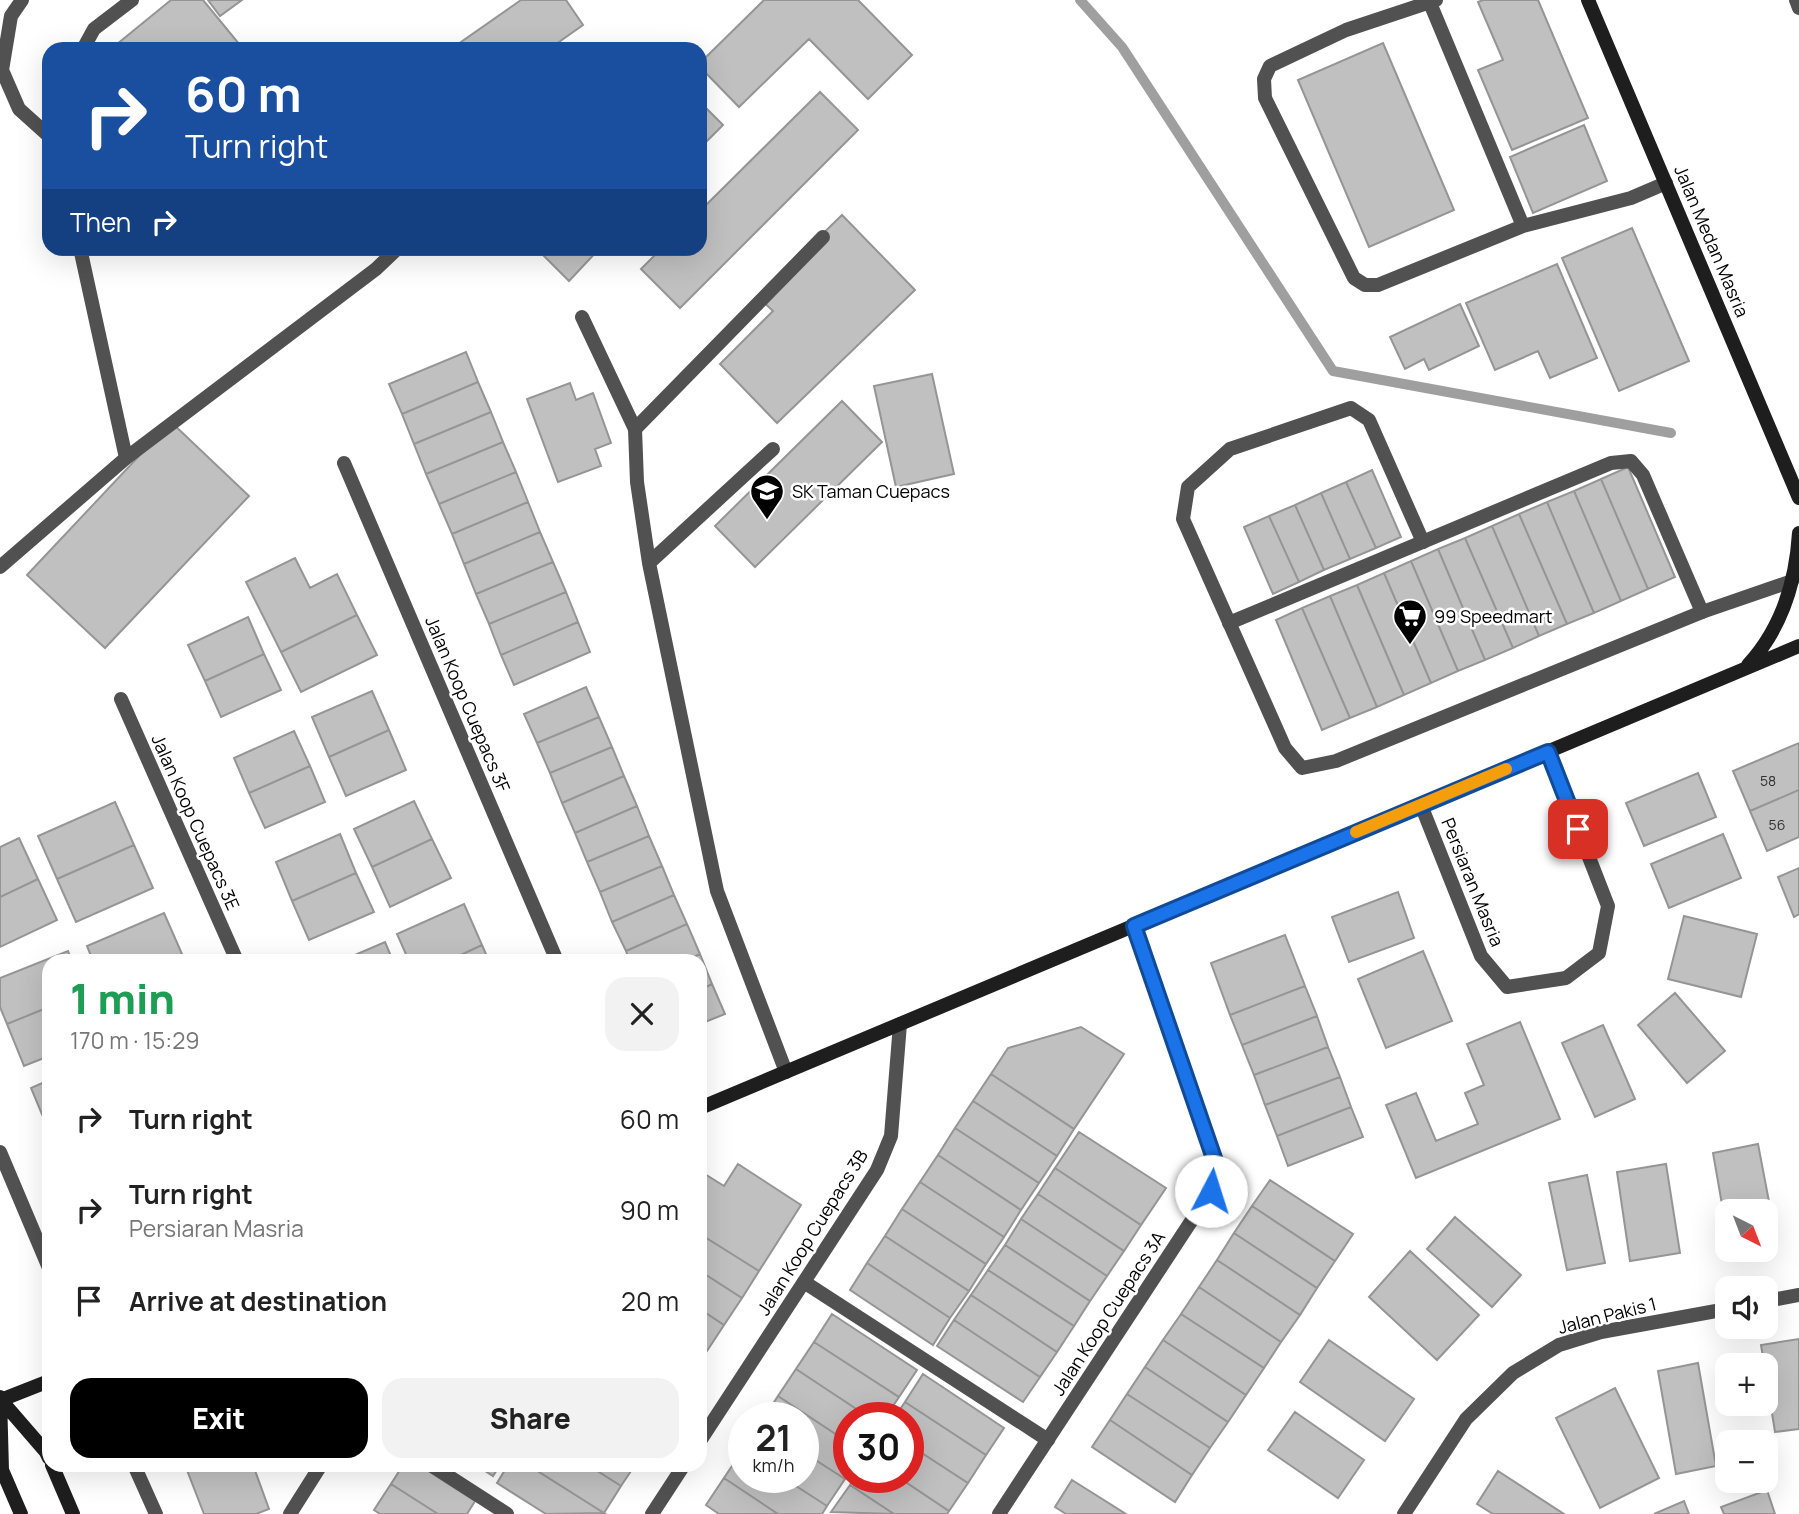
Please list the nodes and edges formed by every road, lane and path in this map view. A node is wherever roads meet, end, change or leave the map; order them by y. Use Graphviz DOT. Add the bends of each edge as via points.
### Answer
graph roads {
  1 [pos="22,0"];
  2 [pos="132,0"];
  3 [pos="1588,0"];
  4 [pos="1796,0"];
  5 [pos="1433,1"];
  6 [pos="1799,8"];
  7 [pos="87,42"];
  8 [pos="42,130"];
  9 [pos="1666,183"];
  10 [pos="1523,226"];
  11 [pos="823,237"];
  12 [pos="82,256"];
  13 [pos="390,256"];
  14 [pos="582,317"];
  15 [pos="635,429"];
  16 [pos="773,449"];
  17 [pos="126,458"];
  18 [pos="344,463"];
  19 [pos="1798,497"];
  20 [pos="1799,513"];
  21 [pos="1799,533"];
  22 [pos="1423,542"];
  23 [pos="649,563"];
  24 [pos="0,567"];
  25 [pos="1792,581"];
  26 [pos="1702,612"];
  27 [pos="1229,623"];
  28 [pos="1799,646"];
  29 [pos="1745,669"];
  30 [pos="121,699"];
  31 [pos="1548,752"];
  32 [pos="1421,805"];
  33 [pos="1134,926"];
  34 [pos="234,954"];
  35 [pos="554,954"];
  36 [pos="900,1024"];
  37 [pos="786,1072"];
  38 [pos="707,1105"];
  39 [pos="0,1152"];
  40 [pos="42,1251"];
  41 [pos="804,1282"];
  42 [pos="1799,1295"];
  43 [pos="1778,1299"];
  44 [pos="1715,1311"];
  45 [pos="42,1384"];
  46 [pos="1,1399"];
  47 [pos="707,1430"];
  48 [pos="1048,1440"];
  49 [pos="42,1446"];
  50 [pos="55,1472"];
  51 [pos="137,1472"];
  52 [pos="317,1472"];
  53 [pos="442,1472"];
  54 [pos="679,1472"];
  55 [pos="21,1514"];
  56 [pos="73,1514"];
  57 [pos="156,1514"];
  58 [pos="290,1514"];
  59 [pos="507,1514"];
  60 [pos="652,1514"];
  61 [pos="999,1514"];
  62 [pos="1405,1514"];
  1 -- 8 [label="street" via="11,16 2,70 19,109"];
  2 -- 7 [label="street" via="94,29"];
  3 -- 9 [label="street, Jalan Medan Masria"];
  4 -- 6 [label="street"];
  5 -- 10 [label="street"];
  5 -- 10 [label="street" via="1346,30 1270,66 1264,79 1265,98 1354,278 1365,285 1378,285"];
  9 -- 10 [label="street" via="1631,198"];
  9 -- 19 [label="street, Jalan Medan Masria"];
  11 -- 15 [label="street"];
  12 -- 17 [label="street"];
  13 -- 17 [label="street"];
  14 -- 15 [label="street"];
  15 -- 23 [label="street" via="637,482"];
  16 -- 23 [label="street"];
  17 -- 24 [label="street"];
  18 -- 35 [label="street, Jalan Koop Cuepacs 3F"];
  19 -- 20 [label="street, Jalan Medan Masria"];
  21 -- 25 [label="street"];
  22 -- 26 [label="street" via="1611,463 1631,461 1643,475"];
  22 -- 27 [label="street"];
  22 -- 27 [label="street" via="1370,420 1351,408 1230,449 1188,486 1183,519"];
  23 -- 37 [label="street" via="717,891"];
  25 -- 26 [label="street"];
  25 -- 29 [label="street" via="1771,634"];
  26 -- 27 [label="street" via="1336,761 1303,768 1285,748"];
  28 -- 29 [label="street"];
  29 -- 31 [label="street"];
  30 -- 34 [label="street, Jalan Koop Cuepacs 3E"];
  31 -- 32 [label="street"];
  31 -- 32 [label="street, Persiaran Masria" via="1608,905 1599,953 1566,978 1507,987 1481,956"];
  32 -- 33 [label="street"];
  33 -- 36 [label="street"];
  33 -- 48 [label="street, Jalan Koop Cuepacs 3A" via="1216,1164 1211,1191"];
  36 -- 37 [label="street"];
  36 -- 41 [label="street, Jalan Koop Cuepacs 3B" via="891,1136 877,1170"];
  37 -- 38 [label="street"];
  39 -- 40 [label="street"];
  41 -- 47 [label="street, Jalan Koop Cuepacs 3B"];
  41 -- 48 [label="street"];
  42 -- 43 [label="street"];
  44 -- 62 [label="street, Jalan Pakis 1" via="1601,1332 1559,1345 1513,1373 1466,1419"];
  45 -- 46 [label="street"];
  46 -- 49 [label="street"];
  46 -- 55 [label="street" via="2,1470"];
  48 -- 61 [label="street, Jalan Koop Cuepacs 3A"];
  50 -- 56 [label="street"];
  51 -- 57 [label="street"];
  52 -- 58 [label="street"];
  53 -- 59 [label="street"];
  54 -- 60 [label="street"];
}
